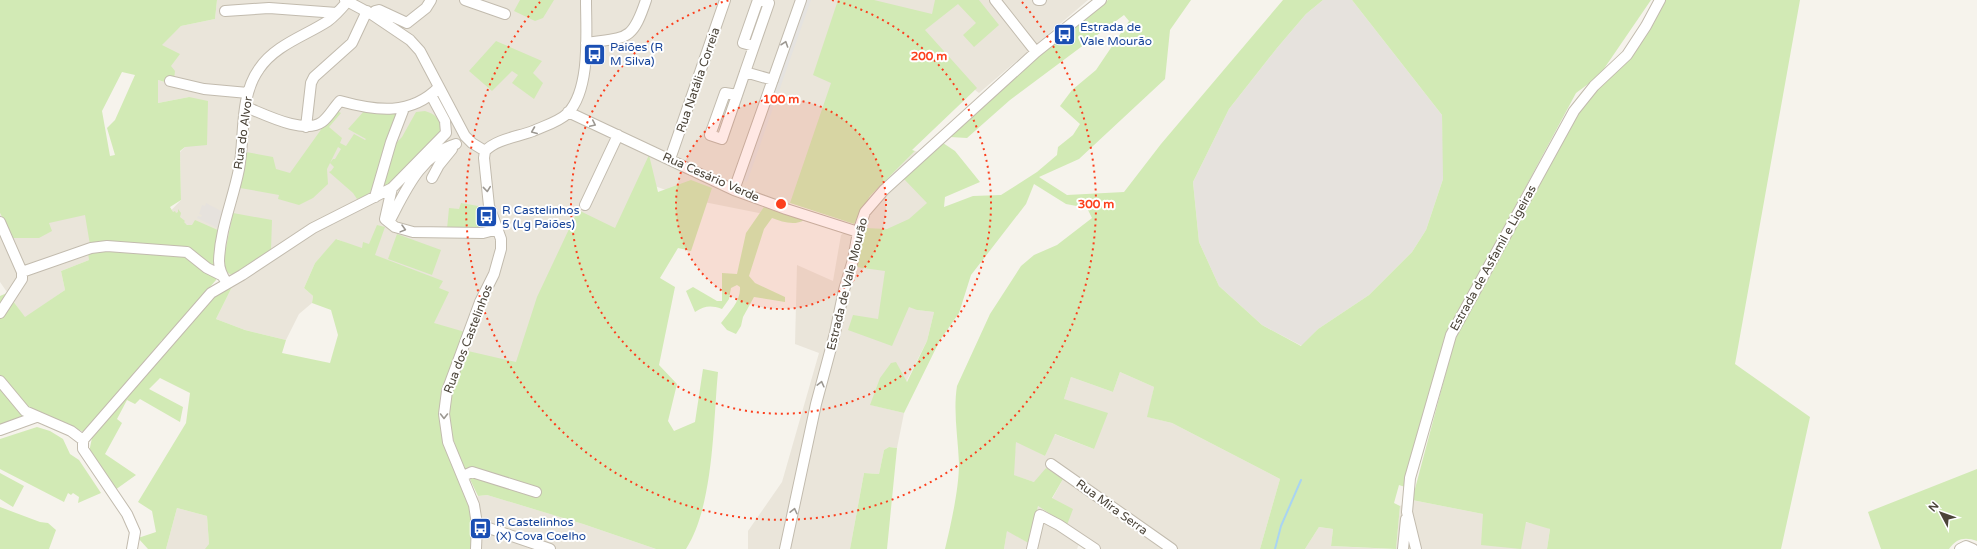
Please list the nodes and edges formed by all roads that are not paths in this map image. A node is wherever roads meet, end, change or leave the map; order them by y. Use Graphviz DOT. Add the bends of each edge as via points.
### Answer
graph roads {
  1 [pos="431,0"];
  2 [pos="465,0"];
  3 [pos="586,0"];
  4 [pos="646,0"];
  5 [pos="725,0"];
  6 [pos="758,0"];
  7 [pos="801,0"];
  8 [pos="995,0"];
  9 [pos="1101,0"];
  10 [pos="1660,0"];
  11 [pos="346,1"];
  12 [pos="365,8"];
  13 [pos="225,11"];
  14 [pos="337,13"];
  15 [pos="505,14"];
  16 [pos="586,43"];
  17 [pos="1036,52"];
  18 [pos="746,72"];
  19 [pos="773,80"];
  20 [pos="170,81"];
  21 [pos="439,87"];
  22 [pos="248,93"];
  23 [pos="431,95"];
  24 [pos="737,95"];
  25 [pos="246,107"];
  26 [pos="404,108"];
  27 [pos="568,112"];
  28 [pos="306,127"];
  29 [pos="618,135"];
  30 [pos="465,136"];
  31 [pos="456,144"];
  32 [pos="485,151"];
  33 [pos="438,154"];
  34 [pos="670,159"];
  35 [pos="392,188"];
  36 [pos="734,190"];
  37 [pos="375,197"];
  38 [pos="585,205"];
  39 [pos="0,222"];
  40 [pos="388,222"];
  41 [pos="498,229"];
  42 [pos="858,232"];
  43 [pos="22,272"];
  44 [pos="224,279"];
  45 [pos="0,313"];
  46 [pos="0,381"];
  47 [pos="36,417"];
  48 [pos="0,430"];
  49 [pos="83,440"];
  50 [pos="1051,464"];
  51 [pos="463,476"];
  52 [pos="536,492"];
  53 [pos="1407,512"];
  54 [pos="477,524"];
  55 [pos="132,549"];
  56 [pos="476,549"];
  57 [pos="550,549"];
  58 [pos="785,549"];
  59 [pos="1032,549"];
  60 [pos="1095,549"];
  61 [pos="1172,549"];
  62 [pos="1403,549"];
  63 [pos="1416,549"];
  64 [pos="1960,549"];
  65 [pos="1973,549"];
  1 -- 12 [label="street" via="426,8 407,24 379,10"];
  2 -- 15 [label="street"];
  3 -- 16 [label="street"];
  4 -- 16 [label="street" via="632,32 622,38"];
  5 -- 34 [label="street, Rua Natália Correia"];
  6 -- 18 [label="street" via="769,3"];
  19 -- 7 [label="street, one-way"];
  8 -- 17 [label="street"];
  9 -- 17 [label="street, Estrada de Vale Mourão"];
  10 -- 53 [label="street, Estrada de Asfamil e Ligeiras" via="1627,55 1594,86 1574,111 1451,335 1410,478"];
  11 -- 12 [label="street"];
  11 -- 14 [label="street, Rua do Alvor"];
  12 -- 21 [label="street" via="410,40 420,51"];
  12 -- 28 [label="street" via="352,43 310,83"];
  13 -- 14 [label="street" via="269,8"];
  14 -- 22 [label="street, Rua do Alvor" via="277,50 265,61 252,80"];
  16 -- 27 [label="street" via="584,77"];
  17 -- 42 [label="street, Estrada de Vale Mourão" via="880,194 865,212"];
  18 -- 19 [label="street"];
  18 -- 24 [label="street"];
  19 -- 36 [label="street"];
  20 -- 22 [label="street" via="204,89"];
  21 -- 23 [label="street"];
  21 -- 30 [label="street"];
  22 -- 25 [label="street, Rua do Alvor"];
  23 -- 26 [label="street"];
  23 -- 35 [label="street" via="445,121 446,132"];
  25 -- 28 [label="street"];
  25 -- 44 [label="street, Rua do Alvor" via="238,171 220,240 219,263"];
  26 -- 28 [label="street" via="364,107 340,101 322,122"];
  26 -- 37 [label="street"];
  27 -- 29 [label="street, Rua Cesário Verde, one-way"];
  27 -- 32 [label="street, one-way" via="554,122 497,143"];
  29 -- 34 [label="street, Rua Cesário Verde"];
  29 -- 38 [label="street"];
  30 -- 31 [label="street"];
  30 -- 32 [label="street"];
  31 -- 33 [label="street"];
  31 -- 33 [label="street" via="430,175"];
  32 -- 41 [label="street, Rua dos Castelinhos, one-way" via="489,206"];
  33 -- 40 [label="street" via="427,161 410,182"];
  34 -- 36 [label="street, Rua Cesário Verde"];
  35 -- 37 [label="street"];
  35 -- 40 [label="street" via="385,219"];
  36 -- 42 [label="street, Rua Cesário Verde"];
  37 -- 44 [label="street" via="313,228 242,275"];
  39 -- 43 [label="street"];
  40 -- 41 [label="street, one-way" via="395,227 413,232 482,233"];
  41 -- 51 [label="street, Rua dos Castelinhos, one-way" via="501,239 499,258 448,387 445,403 446,434"];
  58 -- 42 [label="street, Estrada de Vale Mourão, one-way" via="816,404"];
  43 -- 44 [label="street" via="91,248 107,246 187,252"];
  43 -- 45 [label="street" via="22,279"];
  44 -- 49 [label="street"];
  46 -- 47 [label="street" via="25,411"];
  47 -- 48 [label="street"];
  47 -- 49 [label="street" via="71,430"];
  49 -- 55 [label="street" via="82,449 127,514 135,532"];
  50 -- 61 [label="street, Rua Mira Serra"];
  51 -- 52 [label="street" via="472,472"];
  51 -- 54 [label="street, Rua dos Castelinhos" via="474,505"];
  53 -- 62 [label="street"];
  53 -- 63 [label="street, Estrada de Asfamil e Ligeiras"];
  54 -- 56 [label="street, Rua dos Castelinhos"];
  54 -- 57 [label="street"];
  59 -- 60 [label="street" via="1040,515"];
  64 -- 65 [label="street" via="1966,546"];
}
